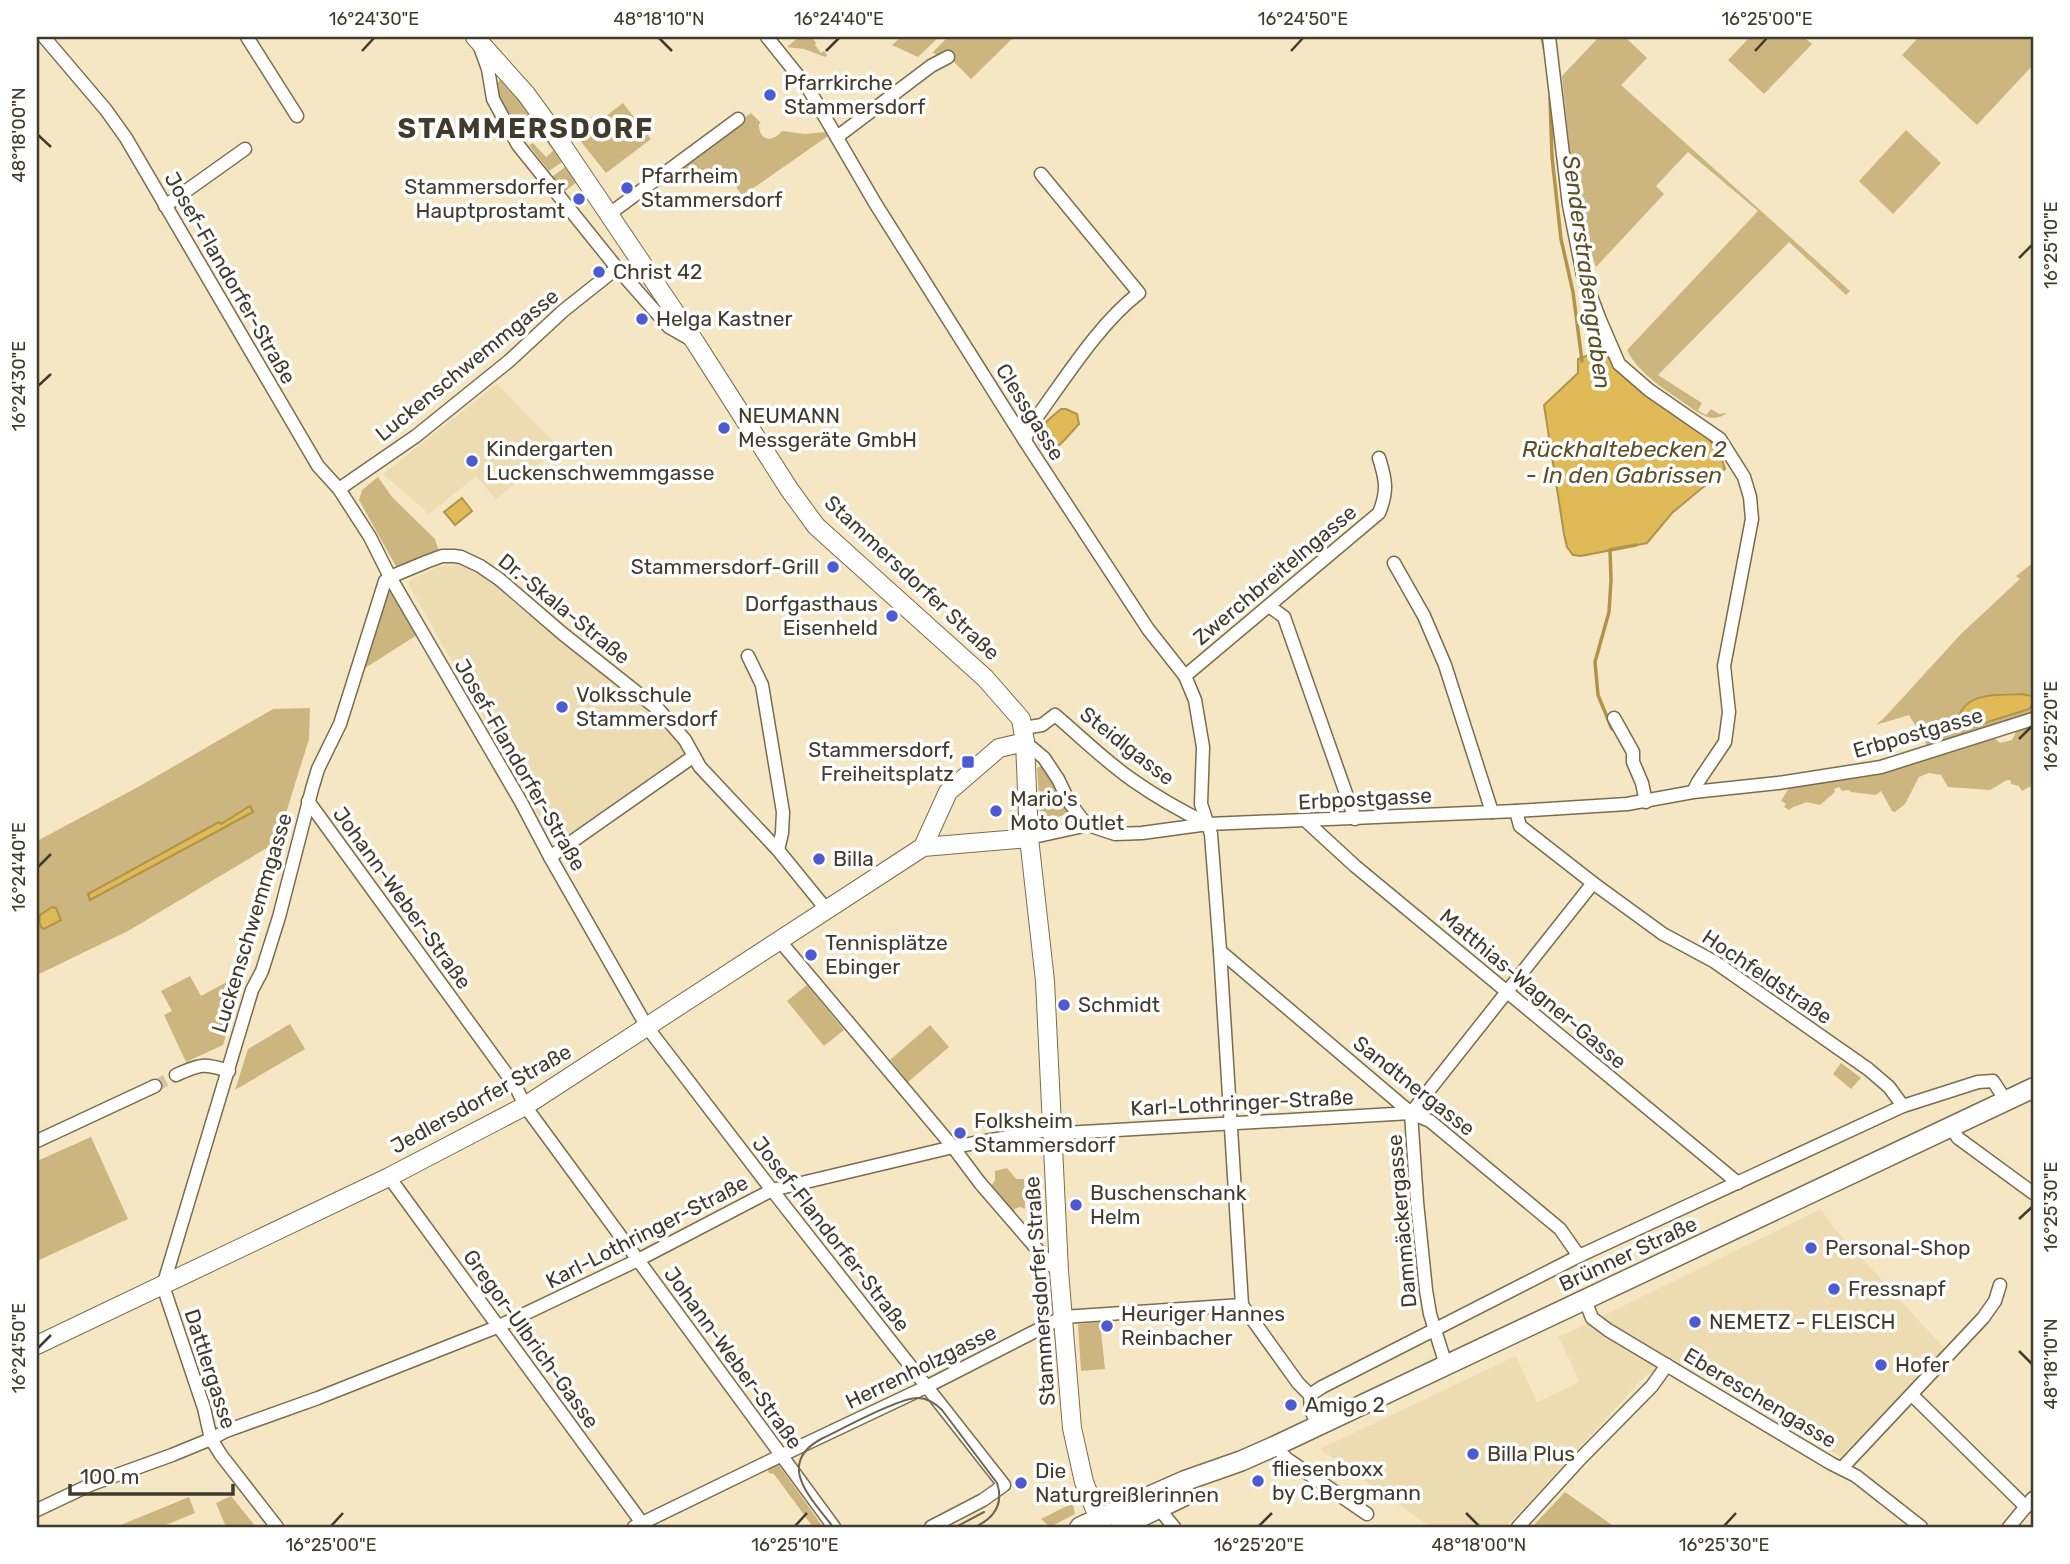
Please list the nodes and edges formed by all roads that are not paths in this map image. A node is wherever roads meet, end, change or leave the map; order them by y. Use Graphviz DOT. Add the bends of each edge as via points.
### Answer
graph roads {
  1 [pos="247,37"];
  2 [pos="476,37"];
  3 [pos="767,37"];
  4 [pos="1549,37"];
  5 [pos="49,38"];
  6 [pos="948,57"];
  7 [pos="297,116"];
  8 [pos="738,119"];
  9 [pos="837,138"];
  10 [pos="245,149"];
  11 [pos="1041,174"];
  12 [pos="165,206"];
  13 [pos="608,215"];
  14 [pos="617,268"];
  15 [pos="695,342"];
  16 [pos="1025,441"];
  17 [pos="1379,458"];
  18 [pos="339,489"];
  19 [pos="1394,563"];
  20 [pos="390,577"];
  21 [pos="1269,606"];
  22 [pos="748,656"];
  23 [pos="1185,676"];
  24 [pos="1614,718"];
  25 [pos="2033,719"];
  26 [pos="1024,735"];
  27 [pos="694,756"];
  28 [pos="1693,792"];
  29 [pos="308,801"];
  30 [pos="1646,802"];
  31 [pos="1516,811"];
  32 [pos="1492,812"];
  33 [pos="1355,819"];
  34 [pos="1306,821"];
  35 [pos="1208,824"];
  36 [pos="1088,825"];
  37 [pos="1029,838"];
  38 [pos="923,847"];
  39 [pos="778,850"];
  40 [pos="550,857"];
  41 [pos="1593,883"];
  42 [pos="826,909"];
  43 [pos="779,940"];
  44 [pos="1220,951"];
  45 [pos="1507,992"];
  46 [pos="647,1027"];
  47 [pos="229,1071"];
  48 [pos="176,1075"];
  49 [pos="155,1086"];
  50 [pos="2033,1088"];
  51 [pos="2006,1101"];
  52 [pos="525,1105"];
  53 [pos="1903,1106"];
  54 [pos="1411,1113"];
  55 [pos="1232,1123"];
  56 [pos="1951,1127"];
  57 [pos="1052,1129"];
  58 [pos="37,1141"];
  59 [pos="953,1147"];
  60 [pos="389,1177"];
  61 [pos="1738,1183"];
  62 [pos="772,1190"];
  63 [pos="2033,1193"];
  64 [pos="1579,1256"];
  65 [pos="638,1260"];
  66 [pos="1059,1271"];
  67 [pos="2000,1285"];
  68 [pos="163,1286"];
  69 [pos="1586,1300"];
  70 [pos="1242,1305"];
  71 [pos="1063,1317"];
  72 [pos="497,1326"];
  73 [pos="1435,1330"];
  74 [pos="37,1345"];
  75 [pos="1446,1365"];
  76 [pos="1667,1365"];
  77 [pos="926,1387"];
  78 [pos="1310,1395"];
  79 [pos="1912,1395"];
  80 [pos="1318,1426"];
  81 [pos="211,1439"];
  82 [pos="1275,1446"];
  83 [pos="780,1455"];
  84 [pos="1241,1461"];
  85 [pos="1842,1468"];
  86 [pos="2029,1502"];
  87 [pos="1161,1506"];
  88 [pos="37,1510"];
  89 [pos="1367,1514"];
  90 [pos="638,1525"];
  91 [pos="1094,1525"];
  92 [pos="277,1527"];
  93 [pos="834,1527"];
  94 [pos="931,1527"];
  95 [pos="1120,1527"];
  96 [pos="1174,1527"];
  97 [pos="1518,1527"];
  98 [pos="1921,1527"];
  99 [pos="2009,1527"];
  1 -- 7 [label="street"];
  2 -- 13 [label="main road, Stammersdorfer Straße" via="526,94"];
  2 -- 14 [label="street, Stammersdorfer Straße" via="493,99 518,145"];
  3 -- 9 [label="street, Clessgasse" via="808,88"];
  4 -- 28 [label="street" via="1569,205 1583,275 1619,364 1720,439 1744,477 1750,498 1752,519 1724,666 1729,712 1725,742"];
  5 -- 12 [label="street, Josef-Flandorfer-Straße" via="126,138"];
  6 -- 9 [label="street"];
  8 -- 13 [label="street"];
  9 -- 16 [label="street, Clessgasse"];
  10 -- 12 [label="street"];
  11 -- 16 [label="street" via="1139,293 1099,334 1029,428"];
  12 -- 18 [label="street, Josef-Flandorfer-Straße" via="318,466"];
  13 -- 15 [label="main road, Stammersdorfer Straße"];
  14 -- 15 [label="street, Stammersdorfer Straße" via="669,327"];
  14 -- 18 [label="street, Luckenschwemmgasse" via="416,436"];
  15 -- 26 [label="main road, Stammersdorfer Straße" via="816,526 985,678 1021,719"];
  16 -- 23 [label="street, Clessgasse" via="1148,629"];
  17 -- 21 [label="street, Zwerchbreitelngasse" via="1386,481 1379,513"];
  18 -- 20 [label="street, Josef-Flandorfer-Straße"];
  19 -- 32 [label="street" via="1445,665"];
  20 -- 27 [label="street, Dr.-Skala-Straße" via="442,556 461,556 499,579 659,710"];
  20 -- 29 [label="street, Luckenschwemmgasse" via="382,586 340,724"];
  20 -- 40 [label="street, Josef-Flandorfer-Straße"];
  21 -- 23 [label="street, Zwerchbreitelngasse"];
  21 -- 33 [label="street" via="1284,617"];
  22 -- 39 [label="street" via="762,685 783,812"];
  23 -- 35 [label="street, Clessgasse" via="1195,700 1203,747 1200,804"];
  24 -- 30 [label="street" via="1633,752"];
  25 -- 28 [label="street, Erbpostgasse" via="1881,767"];
  26 -- 35 [label="street, Steidlgasse" via="1055,715 1131,779"];
  26 -- 36 [label="street"];
  26 -- 37 [label="main road, Stammersdorfer Straße"];
  26 -- 38 [label="main road" via="999,748 948,792"];
  27 -- 39 [label="street, Dr.-Skala-Straße" via="716,786"];
  27 -- 40 [label="street"];
  28 -- 30 [label="street, Erbpostgasse"];
  29 -- 47 [label="street, Luckenschwemmgasse" via="279,917"];
  29 -- 52 [label="street, Johann-Weber-Straße"];
  30 -- 31 [label="street, Erbpostgasse"];
  31 -- 32 [label="street, Erbpostgasse"];
  31 -- 41 [label="street, Hochfeldstraße" via="1520,826"];
  32 -- 33 [label="street, Erbpostgasse"];
  33 -- 34 [label="street, Erbpostgasse"];
  34 -- 35 [label="street, Erbpostgasse"];
  34 -- 45 [label="street, Matthias-Wagner-Gasse"];
  35 -- 36 [label="street, Erbpostgasse" via="1115,834"];
  35 -- 44 [label="street, Clessgasse"];
  36 -- 37 [label="street"];
  37 -- 38 [label="main road"];
  37 -- 57 [label="main road, Stammersdorfer Straße" via="1045,981"];
  38 -- 42 [label="main road, Jedlersdorfer Straße"];
  39 -- 42 [label="street, Dr.-Skala-Straße"];
  40 -- 46 [label="street, Josef-Flandorfer-Straße"];
  41 -- 45 [label="street, Dammäckergasse"];
  41 -- 53 [label="street, Hochfeldstraße" via="1868,1069"];
  42 -- 43 [label="main road, Jedlersdorfer Straße"];
  43 -- 46 [label="main road, Jedlersdorfer Straße"];
  43 -- 59 [label="street"];
  44 -- 54 [label="street, Sandtnergasse"];
  44 -- 55 [label="street, Clessgasse"];
  45 -- 54 [label="street, Dammäckergasse"];
  45 -- 61 [label="street, Matthias-Wagner-Gasse"];
  46 -- 52 [label="main road, Jedlersdorfer Straße"];
  46 -- 62 [label="street, Josef-Flandorfer-Straße"];
  47 -- 48 [label="street" via="207,1065"];
  47 -- 68 [label="street, Luckenschwemmgasse"];
  49 -- 58 [label="street"];
  50 -- 51 [label="main road, Brünner Straße"];
  51 -- 53 [label="street" via="1993,1081"];
  51 -- 56 [label="main road, Brünner Straße"];
  52 -- 60 [label="main road, Jedlersdorfer Straße"];
  52 -- 65 [label="street, Johann-Weber-Straße"];
  53 -- 61 [label="street, Brünner Straße"];
  54 -- 55 [label="street, Karl-Lothringer-Straße"];
  54 -- 64 [label="street, Sandtnergasse" via="1430,1121 1560,1229"];
  54 -- 73 [label="street, Dammäckergasse" via="1426,1290"];
  55 -- 57 [label="street, Karl-Lothringer-Straße" via="1065,1133"];
  55 -- 70 [label="street, Clessgasse"];
  56 -- 63 [label="street" via="1958,1138"];
  56 -- 69 [label="main road, Brünner Straße"];
  57 -- 59 [label="street, Karl-Lothringer-Straße"];
  57 -- 66 [label="main road, Stammersdorfer Straße"];
  59 -- 62 [label="street, Karl-Lothringer-Straße"];
  59 -- 66 [label="street"];
  60 -- 68 [label="main road, Jedlersdorfer Straße"];
  60 -- 72 [label="street, Gregor-Ulbrich-Gasse"];
  61 -- 64 [label="street, Brünner Straße"];
  62 -- 65 [label="street, Karl-Lothringer-Straße"];
  62 -- 77 [label="street, Josef-Flandorfer-Straße"];
  64 -- 73 [label="street, Brünner Straße"];
  65 -- 72 [label="street, Karl-Lothringer-Straße"];
  65 -- 83 [label="street, Johann-Weber-Straße"];
  66 -- 71 [label="main road, Stammersdorfer Straße"];
  67 -- 79 [label="street" via="1983,1318"];
  68 -- 74 [label="main road, Jedlersdorfer Straße"];
  68 -- 81 [label="street, Dattlergasse"];
  69 -- 75 [label="main road, Brünner Straße"];
  69 -- 76 [label="street, Ebereschengasse" via="1590,1316 1597,1322"];
  70 -- 71 [label="street, Herrenholzgasse"];
  70 -- 78 [label="street"];
  71 -- 77 [label="street, Herrenholzgasse"];
  71 -- 91 [label="main road, Stammersdorfer Straße" via="1072,1428"];
  72 -- 81 [label="street, Karl-Lothringer-Straße"];
  72 -- 90 [label="street, Gregor-Ulbrich-Gasse"];
  73 -- 75 [label="street, Dammäckergasse"];
  73 -- 78 [label="street, Brünner Straße"];
  75 -- 80 [label="main road, Brünner Straße"];
  76 -- 85 [label="street, Ebereschengasse"];
  76 -- 97 [label="street"];
  77 -- 83 [label="street, Herrenholzgasse"];
  77 -- 94 [label="street, Josef-Flandorfer-Straße" via="1004,1485"];
  78 -- 80 [label="street"];
  79 -- 85 [label="street"];
  79 -- 86 [label="street"];
  80 -- 82 [label="main road, Brünner Straße"];
  81 -- 88 [label="street, Karl-Lothringer-Straße"];
  81 -- 92 [label="street, Dattlergasse"];
  82 -- 84 [label="main road, Brünner Straße"];
  82 -- 89 [label="street"];
  83 -- 90 [label="street, Herrenholzgasse"];
  83 -- 93 [label="street, Johann-Weber-Straße"];
  84 -- 87 [label="main road, Brünner Straße"];
  84 -- 91 [label="main road, Brünner Straße"];
  85 -- 98 [label="street, Ebereschengasse"];
  86 -- 99 [label="street"];
  87 -- 95 [label="main road, Brünner Straße"];
  87 -- 96 [label="street"];
}
